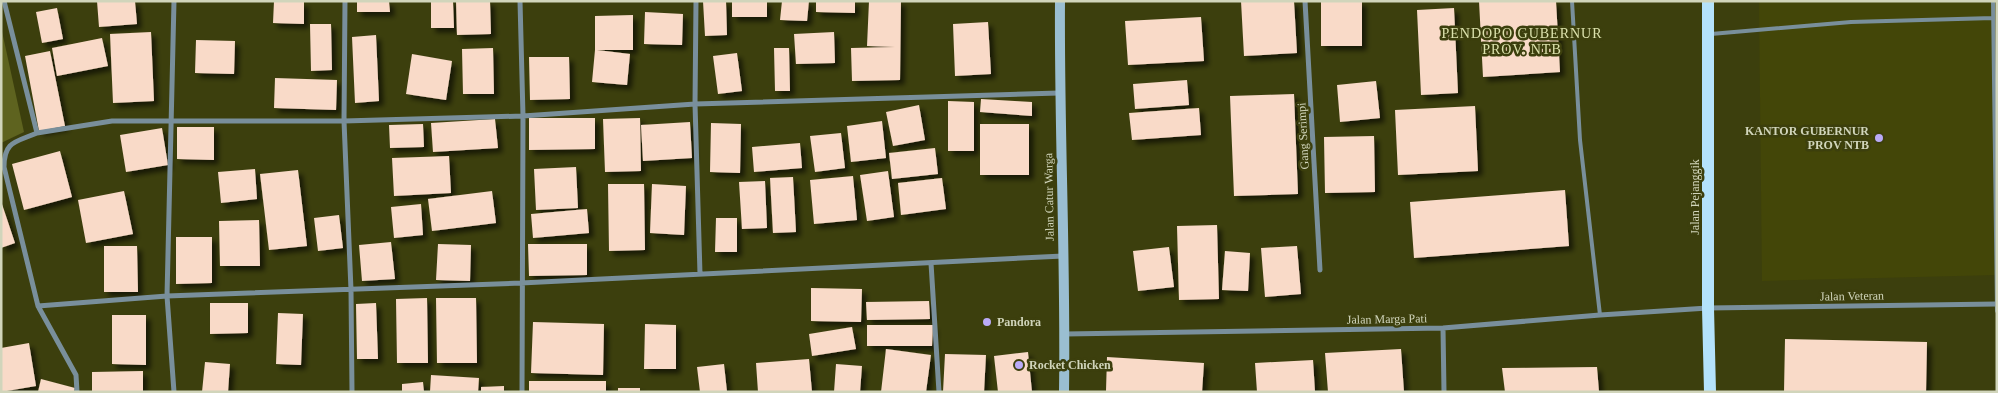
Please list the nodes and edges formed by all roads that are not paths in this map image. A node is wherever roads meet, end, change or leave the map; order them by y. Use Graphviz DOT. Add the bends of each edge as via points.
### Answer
graph roads {
  1 [pos="4,1"];
  2 [pos="174,1"];
  3 [pos="345,1"];
  4 [pos="520,1"];
  5 [pos="696,1"];
  6 [pos="1060,1"];
  7 [pos="1305,1"];
  8 [pos="1572,1"];
  9 [pos="1708,1"];
  10 [pos="1993,1"];
  11 [pos="1994,18"];
  12 [pos="1708,34"];
  13 [pos="1059,93"];
  14 [pos="695,104"];
  15 [pos="523,116"];
  16 [pos="173,120"];
  17 [pos="344,121"];
  18 [pos="1996,130"];
  19 [pos="37,132"];
  20 [pos="8,146"];
  21 [pos="1,149"];
  22 [pos="1996,242"];
  23 [pos="1063,256"];
  24 [pos="931,263"];
  25 [pos="1320,270"];
  26 [pos="700,274"];
  27 [pos="521,283"];
  28 [pos="351,290"];
  29 [pos="167,296"];
  30 [pos="38,306"];
  31 [pos="1996,306"];
  32 [pos="1708,308"];
  33 [pos="1600,315"];
  34 [pos="1443,328"];
  35 [pos="1065,334"];
  36 [pos="77,392"];
  37 [pos="174,392"];
  38 [pos="352,392"];
  39 [pos="522,392"];
  40 [pos="939,392"];
  41 [pos="1064,392"];
  42 [pos="1444,392"];
  43 [pos="1710,392"];
  1 -- 19 [label="street"];
  2 -- 16 [label="street"];
  3 -- 17 [label="street"];
  4 -- 15 [label="street"];
  5 -- 14 [label="street"];
  6 -- 13 [label="main road, Jalan Catur Warga"];
  7 -- 25 [label="street, Gang Serimpi"];
  8 -- 33 [label="lane" via="1580,140"];
  9 -- 12 [label="main road, Jalan Pejanggik"];
  10 -- 11 [label="lane"];
  11 -- 12 [label="lane" via="1851,22"];
  11 -- 18 [label="lane"];
  12 -- 32 [label="main road, Jalan Pejanggik"];
  13 -- 14 [label="street"];
  13 -- 23 [label="main road, Jalan Catur Warga"];
  14 -- 15 [label="street"];
  14 -- 26 [label="street"];
  15 -- 17 [label="street"];
  15 -- 27 [label="street"];
  16 -- 17 [label="street"];
  16 -- 19 [label="street" via="112,121"];
  16 -- 29 [label="street"];
  17 -- 28 [label="street"];
  18 -- 22 [label="lane"];
  19 -- 20 [label="street"];
  20 -- 21 [label="street"];
  20 -- 30 [label="street" via="4,167"];
  22 -- 31 [label="lane"];
  23 -- 24 [label="street"];
  23 -- 35 [label="main road, Jalan Catur Warga"];
  24 -- 26 [label="street"];
  24 -- 40 [label="street"];
  26 -- 27 [label="street"];
  27 -- 28 [label="street"];
  27 -- 39 [label="street"];
  28 -- 29 [label="street"];
  28 -- 38 [label="street"];
  29 -- 30 [label="street"];
  29 -- 37 [label="street"];
  30 -- 36 [label="street" via="76,375"];
  31 -- 32 [label="street, Jalan Veteran"];
  32 -- 33 [label="street, Jalan Marga Pati"];
  32 -- 43 [label="main road, Jalan Pejanggik"];
  33 -- 34 [label="street, Jalan Marga Pati"];
  34 -- 35 [label="street, Jalan Marga Pati"];
  34 -- 42 [label="street"];
  35 -- 41 [label="main road, Jalan Catur Warga"];
}
